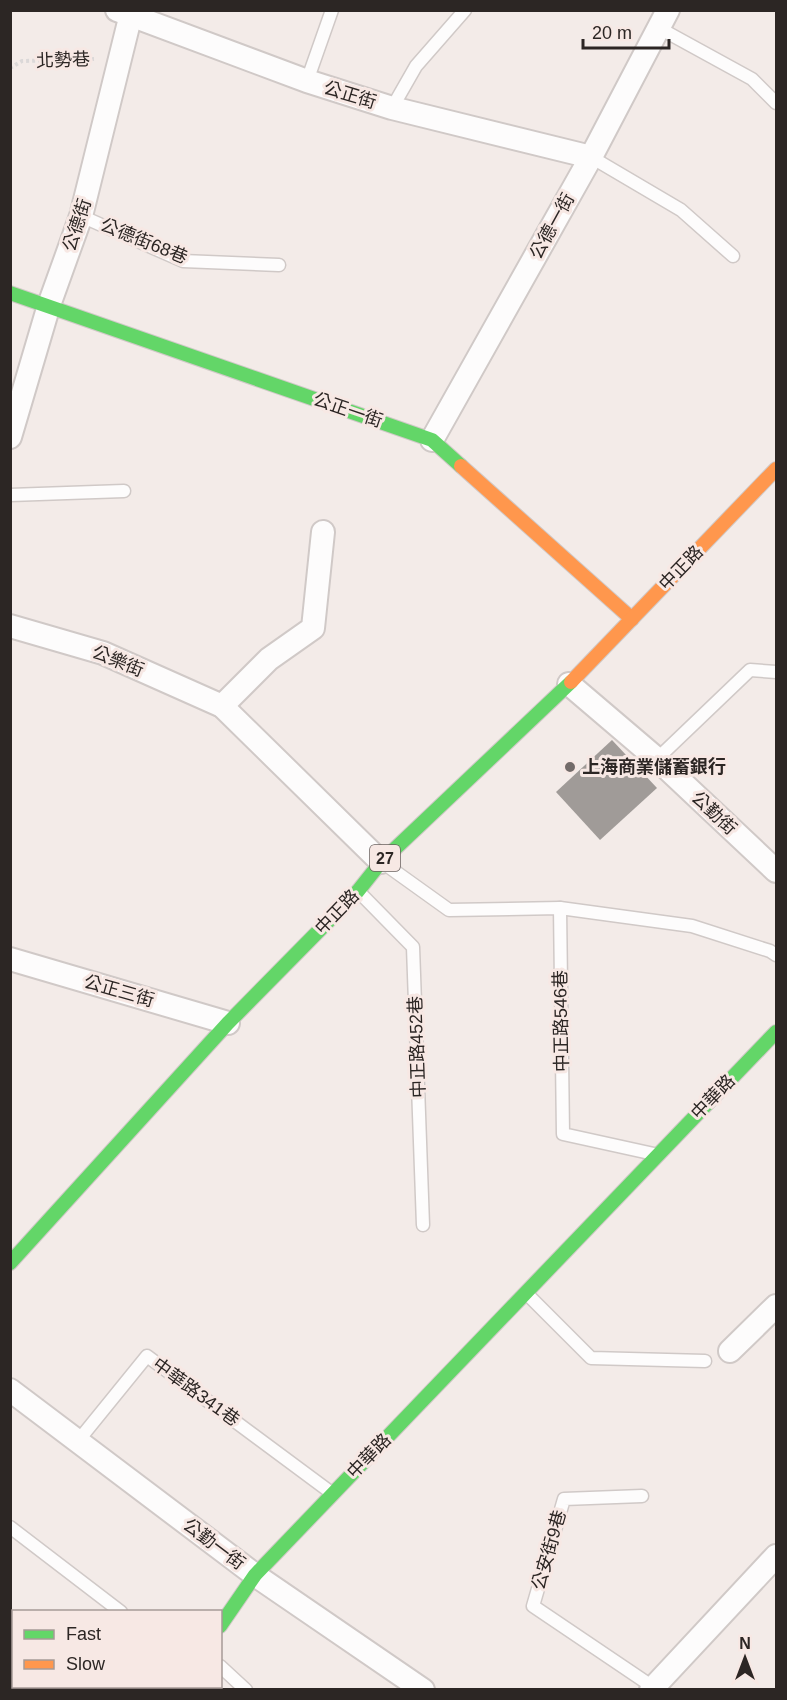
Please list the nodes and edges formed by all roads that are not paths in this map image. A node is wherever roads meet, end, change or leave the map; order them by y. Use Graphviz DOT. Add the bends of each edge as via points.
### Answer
graph roads {
  1 [pos="332,10"];
  2 [pos="465,10"];
  3 [pos="127,12"];
  4 [pos="663,19"];
  5 [pos="307,81"];
  6 [pos="777,103"];
  7 [pos="392,108"];
  8 [pos="591,158"];
  9 [pos="81,216"];
  10 [pos="733,256"];
  11 [pos="279,264"];
  12 [pos="10,293"];
  13 [pos="50,305"];
  14 [pos="10,437"];
  15 [pos="432,440"];
  16 [pos="777,469"];
  17 [pos="124,491"];
  18 [pos="10,495"];
  19 [pos="324,532"];
  20 [pos="632,619"];
  21 [pos="10,626"];
  22 [pos="777,672"];
  23 [pos="569,684"];
  24 [pos="222,706"];
  25 [pos="657,759"];
  26 [pos="381,862"];
  27 [pos="777,871"];
  28 [pos="358,891"];
  29 [pos="560,908"];
  30 [pos="777,955"];
  31 [pos="10,960"];
  32 [pos="228,1023"];
  33 [pos="777,1032"];
  34 [pos="658,1155"];
  35 [pos="423,1225"];
  36 [pos="10,1263"];
  37 [pos="526,1292"];
  38 [pos="777,1306"];
  39 [pos="730,1351"];
  40 [pos="705,1361"];
  41 [pos="10,1390"];
  42 [pos="78,1441"];
  43 [pos="333,1494"];
  44 [pos="642,1496"];
  45 [pos="10,1527"];
  46 [pos="777,1556"];
  47 [pos="255,1575"];
  48 [pos="120,1610"];
  49 [pos="222,1623"];
  50 [pos="222,1668"];
  51 [pos="652,1688"];
  52 [pos="246,1689"];
  53 [pos="423,1689"];
  1 -- 5 [label="lane"];
  2 -- 7 [label="lane" via="416,66"];
  3 -- 5 [label="street, 公正街"];
  3 -- 9 [label="street, 公德街"];
  4 -- 6 [label="lane" via="752,79"];
  4 -- 8 [label="street, 公德一街"];
  5 -- 7 [label="street, 公正街"];
  7 -- 8 [label="street, 公正街"];
  8 -- 10 [label="lane" via="681,210"];
  8 -- 15 [label="street, 公德一街"];
  9 -- 11 [label="lane, 公德街68巷" via="183,261"];
  9 -- 13 [label="street, 公德街"];
  12 -- 13 [label="street, 公正一街"];
  13 -- 14 [label="street, 公德街"];
  13 -- 15 [label="street, 公正一街"];
  15 -- 20 [label="street, 公正一街"];
  16 -- 20 [label="street, 中正路 / 27"];
  17 -- 18 [label="lane"];
  19 -- 24 [label="street" via="313,628 269,659"];
  20 -- 23 [label="street, 中正路 / 27"];
  21 -- 24 [label="street, 公樂街" via="103,653"];
  22 -- 25 [label="lane" via="750,670"];
  23 -- 25 [label="street, 公勤街"];
  23 -- 26 [label="street, 中正路 / 27"];
  24 -- 26 [label="street, 公樂街"];
  25 -- 27 [label="street, 公勤街"];
  26 -- 28 [label="street, 中正路 / 27"];
  26 -- 29 [label="lane" via="449,910"];
  28 -- 32 [label="street, 中正路 / 27"];
  28 -- 35 [label="lane, 中正路452巷" via="413,947"];
  29 -- 30 [label="lane" via="692,927"];
  29 -- 34 [label="lane, 中正路546巷" via="563,1134"];
  31 -- 32 [label="street, 公正三街"];
  32 -- 36 [label="street, 中正路 / 27"];
  33 -- 34 [label="street, 中華路"];
  34 -- 37 [label="street, 中華路"];
  37 -- 40 [label="lane" via="591,1358"];
  37 -- 43 [label="street, 中華路"];
  38 -- 39 [label="street"];
  41 -- 42 [label="street, 公勤一街"];
  42 -- 43 [label="lane, 中華路341巷" via="147,1356"];
  42 -- 47 [label="street, 公勤一街"];
  43 -- 47 [label="street, 中華路"];
  44 -- 51 [label="lane, 公安街9巷" via="564,1499 533,1606"];
  45 -- 48 [label="lane"];
  46 -- 51 [label="street"];
  47 -- 49 [label="street, 中華路"];
  47 -- 53 [label="street, 公勤一街"];
  50 -- 52 [label="lane"];
}
